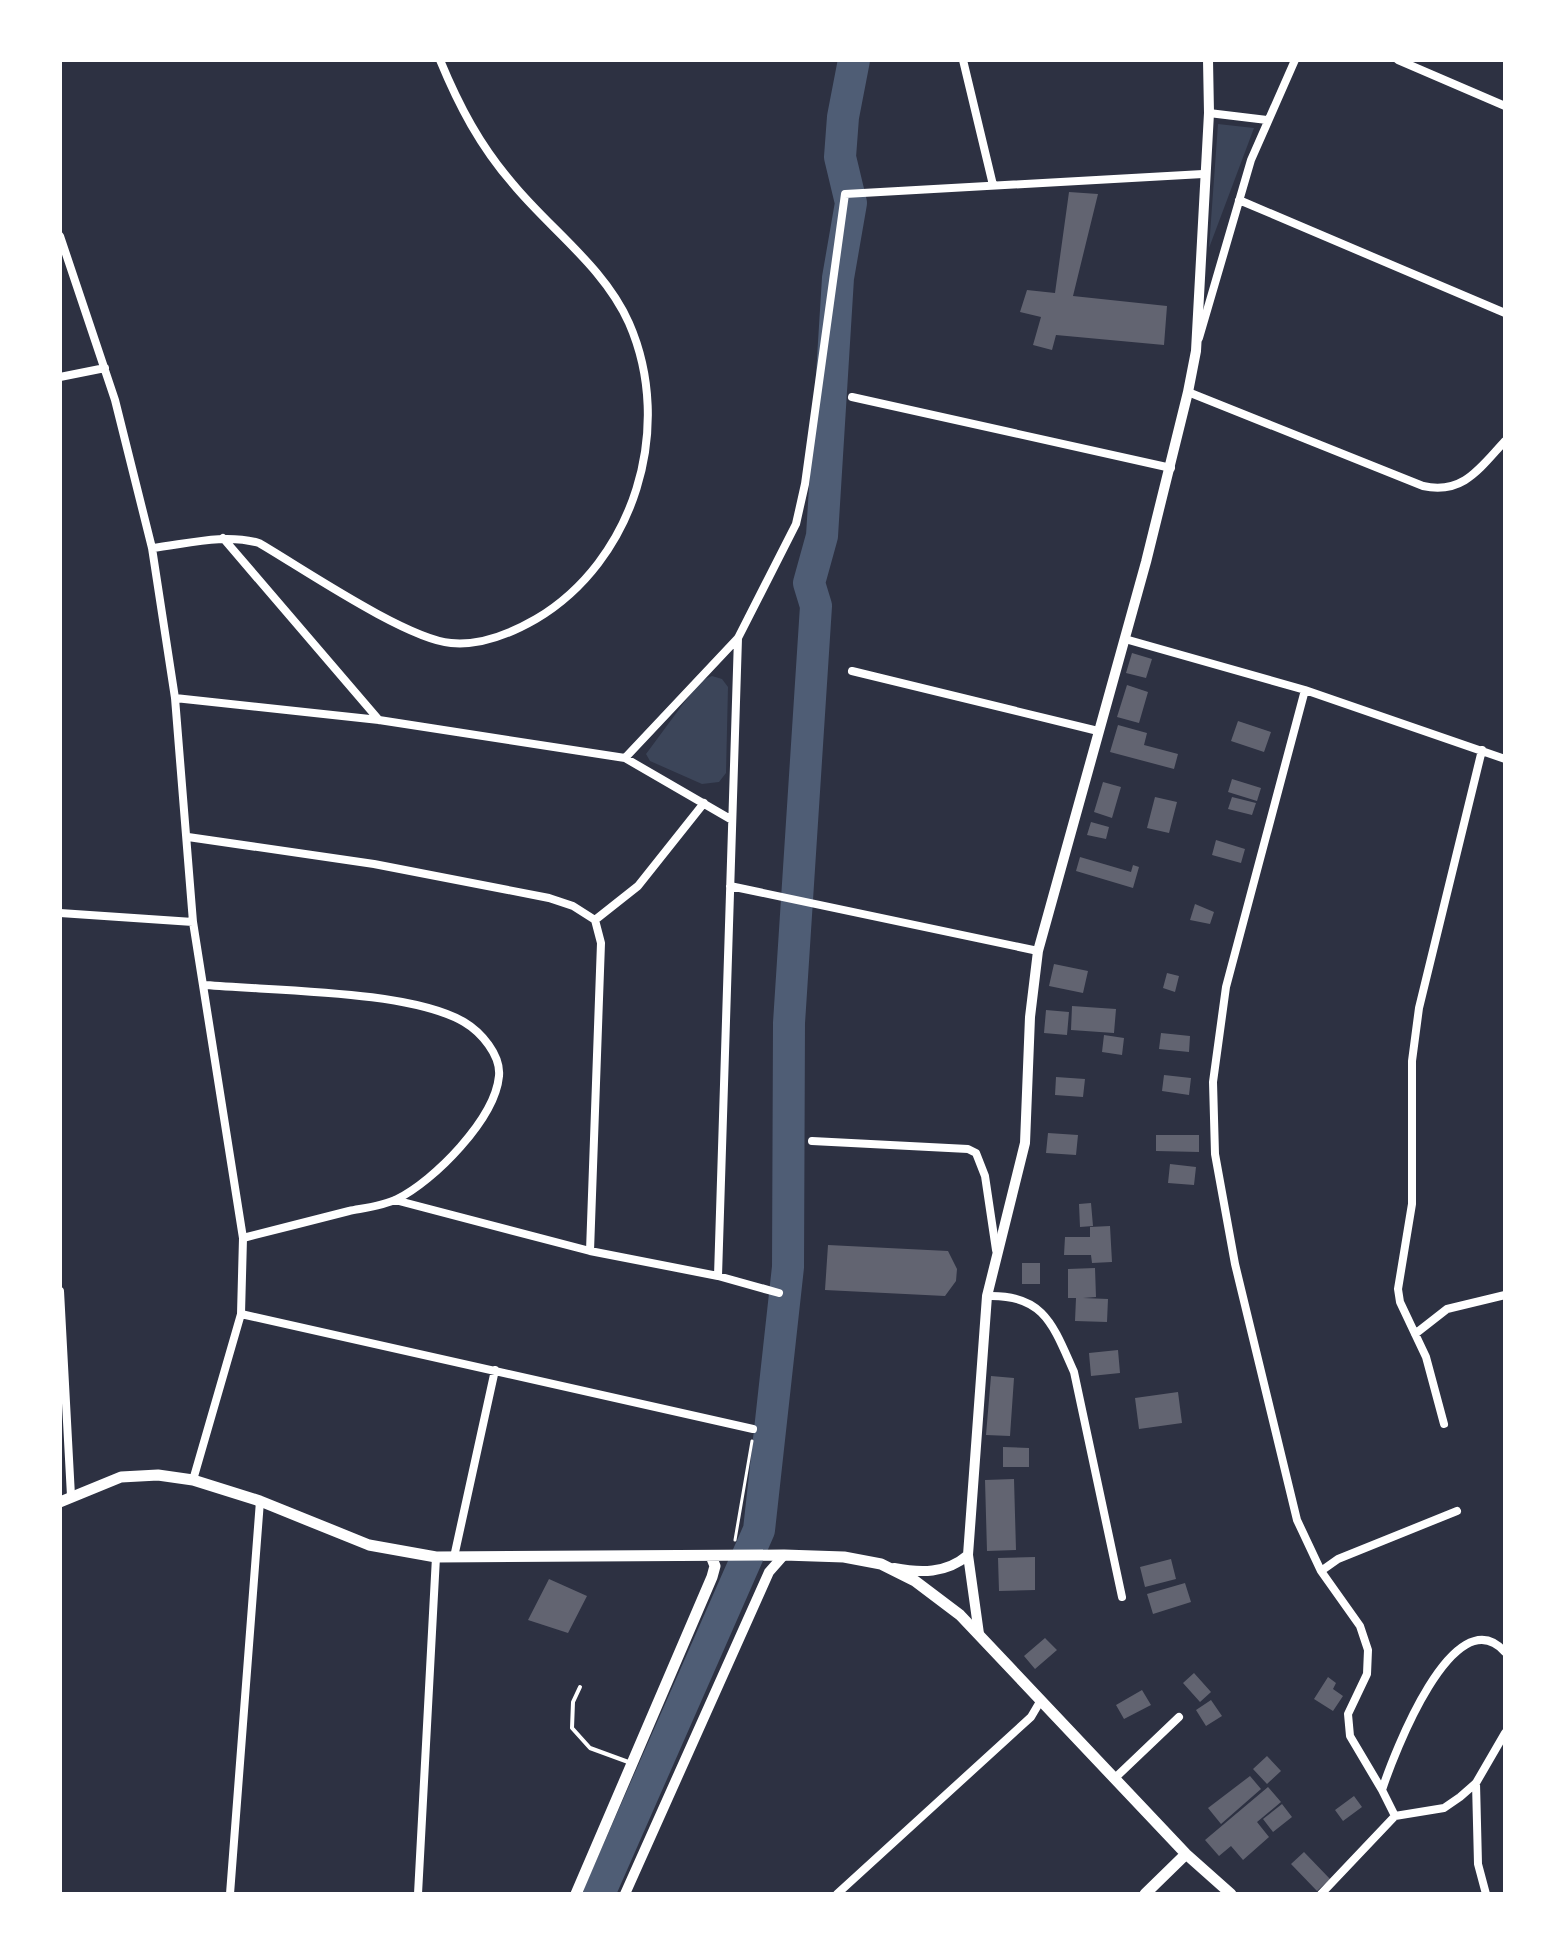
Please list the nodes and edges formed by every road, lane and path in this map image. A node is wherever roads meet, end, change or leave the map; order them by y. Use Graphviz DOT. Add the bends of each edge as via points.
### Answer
graph roads {
  1 [pos="440,60"];
  2 [pos="963,60"];
  3 [pos="1208,60"];
  4 [pos="1295,60"];
  5 [pos="1398,60"];
  6 [pos="1505,106"];
  7 [pos="1209,113"];
  8 [pos="1267,120"];
  9 [pos="1203,174"];
  10 [pos="993,185"];
  11 [pos="1239,200"];
  12 [pos="60,236"];
  13 [pos="1505,313"];
  14 [pos="1196,351"];
  15 [pos="105,368"];
  16 [pos="60,377"];
  17 [pos="1188,392"];
  18 [pos="852,397"];
  19 [pos="1505,441"];
  20 [pos="1171,468"];
  21 [pos="223,538"];
  22 [pos="152,548"];
  23 [pos="738,638"];
  24 [pos="1125,639"];
  25 [pos="852,671"];
  26 [pos="1305,690"];
  27 [pos="175,698"];
  28 [pos="379,720"];
  29 [pos="1098,731"];
  30 [pos="1482,750"];
  31 [pos="625,758"];
  32 [pos="1505,759"];
  33 [pos="704,803"];
  34 [pos="732,820"];
  35 [pos="188,837"];
  36 [pos="730,886"];
  37 [pos="60,913"];
  38 [pos="595,920"];
  39 [pos="193,922"];
  40 [pos="1038,951"];
  41 [pos="206,985"];
  42 [pos="812,1141"];
  43 [pos="395,1200"];
  44 [pos="243,1238"];
  45 [pos="996,1250"];
  46 [pos="590,1251"];
  47 [pos="718,1276"];
  48 [pos="60,1291"];
  49 [pos="779,1293"];
  50 [pos="1505,1295"];
  51 [pos="987,1296"];
  52 [pos="241,1314"];
  53 [pos="62,1334"];
  54 [pos="1415,1334"];
  55 [pos="495,1370"];
  56 [pos="1444,1424"];
  57 [pos="753,1429"];
  58 [pos="193,1480"];
  59 [pos="66,1499"];
  60 [pos="260,1501"];
  61 [pos="1457,1511"];
  62 [pos="784,1555"];
  63 [pos="968,1555"];
  64 [pos="711,1556"];
  65 [pos="733,1556"];
  66 [pos="436,1557"];
  67 [pos="454,1557"];
  68 [pos="892,1568"];
  69 [pos="1321,1571"];
  70 [pos="1122,1597"];
  71 [pos="979,1634"];
  72 [pos="1505,1652"];
  73 [pos="580,1687"];
  74 [pos="1041,1700"];
  75 [pos="1179,1717"];
  76 [pos="1505,1733"];
  77 [pos="633,1764"];
  78 [pos="1114,1779"];
  79 [pos="1476,1783"];
  80 [pos="1382,1790"];
  81 [pos="1395,1816"];
  82 [pos="1186,1854"];
  83 [pos="1153,1889"];
  84 [pos="230,1894"];
  85 [pos="418,1894"];
  86 [pos="576,1894"];
  87 [pos="625,1894"];
  88 [pos="837,1894"];
  89 [pos="1145,1894"];
  90 [pos="1231,1894"];
  91 [pos="1321,1894"];
  92 [pos="1486,1894"];
  1 -- 21 [label="street" via="483,146 605,283 629,322 646,397 646,445 637,491 619,538 591,576 555,608 516,630 474,644 415,634 259,543"];
  2 -- 10 [label="street"];
  3 -- 7 [label="street"];
  4 -- 8 [label="street"];
  5 -- 6 [label="street"];
  7 -- 8 [label="street"];
  7 -- 9 [label="street"];
  8 -- 11 [label="street"];
  9 -- 10 [label="street"];
  9 -- 14 [label="street"];
  10 -- 23 [label="street" via="846,195 796,524"];
  11 -- 13 [label="street"];
  11 -- 14 [label="street"];
  12 -- 15 [label="street"];
  14 -- 17 [label="street"];
  15 -- 16 [label="street"];
  15 -- 22 [label="street"];
  17 -- 19 [label="street" via="1442,491 1475,473"];
  17 -- 20 [label="street"];
  18 -- 20 [label="street"];
  20 -- 24 [label="street"];
  21 -- 22 [label="street"];
  21 -- 28 [label="street"];
  22 -- 27 [label="street"];
  23 -- 31 [label="street"];
  23 -- 34 [label="street"];
  24 -- 26 [label="street"];
  24 -- 29 [label="street"];
  25 -- 29 [label="street"];
  26 -- 30 [label="street"];
  26 -- 69 [label="street" via="1226,987 1213,1082 1215,1154 1235,1264 1297,1520"];
  27 -- 28 [label="street"];
  27 -- 35 [label="street"];
  28 -- 31 [label="street"];
  29 -- 40 [label="street"];
  30 -- 32 [label="street"];
  30 -- 54 [label="street" via="1419,1008 1412,1061 1412,1204 1398,1289"];
  31 -- 33 [label="street"];
  33 -- 34 [label="street"];
  33 -- 38 [label="street" via="638,886"];
  34 -- 36 [label="street"];
  35 -- 38 [label="street" via="374,864 549,898"];
  35 -- 39 [label="street"];
  36 -- 40 [label="street"];
  36 -- 47 [label="street"];
  37 -- 39 [label="street"];
  38 -- 46 [label="street" via="601,943"];
  39 -- 41 [label="street"];
  40 -- 45 [label="street" via="1025,1143"];
  41 -- 43 [label="street" via="401,1002 466,1023 489,1044 500,1073 492,1101 453,1154 428,1179"];
  41 -- 44 [label="street"];
  42 -- 45 [label="street" via="976,1153 985,1176"];
  43 -- 44 [label="street"];
  43 -- 46 [label="street"];
  44 -- 52 [label="street"];
  45 -- 51 [label="street"];
  46 -- 47 [label="street"];
  47 -- 49 [label="street"];
  48 -- 53 [label="street"];
  50 -- 54 [label="street" via="1447,1309"];
  51 -- 63 [label="street"];
  51 -- 70 [label="street" via="1015,1295 1031,1302 1059,1339 1074,1372"];
  52 -- 55 [label="street"];
  52 -- 58 [label="street"];
  53 -- 59 [label="street"];
  54 -- 56 [label="street"];
  55 -- 57 [label="street"];
  55 -- 67 [label="street"];
  57 -- 65 [label="path"];
  58 -- 59 [label="main road" via="121,1477"];
  58 -- 60 [label="main road"];
  60 -- 66 [label="main road" via="369,1545"];
  60 -- 84 [label="street"];
  61 -- 69 [label="street" via="1338,1559"];
  62 -- 65 [label="main road"];
  62 -- 68 [label="main road" via="859,1559"];
  62 -- 87 [label="street" via="769,1572"];
  63 -- 68 [label="street" via="935,1571"];
  63 -- 71 [label="street"];
  64 -- 65 [label="main road"];
  64 -- 67 [label="main road"];
  64 -- 77 [label="main road" via="715,1571"];
  66 -- 67 [label="main road"];
  66 -- 85 [label="street"];
  68 -- 71 [label="main road" via="941,1600"];
  69 -- 80 [label="street" via="1360,1626 1368,1650 1367,1674 1348,1714 1350,1736"];
  71 -- 74 [label="main road"];
  72 -- 80 [label="street" via="1491,1641 1475,1639 1458,1647 1398,1742"];
  73 -- 77 [label="lane" via="572,1728 590,1748"];
  74 -- 78 [label="main road"];
  74 -- 88 [label="street" via="1031,1717"];
  75 -- 78 [label="street"];
  76 -- 79 [label="street"];
  77 -- 86 [label="main road"];
  78 -- 82 [label="main road"];
  79 -- 81 [label="street" via="1444,1808"];
  79 -- 92 [label="street" via="1478,1864"];
  80 -- 81 [label="street"];
  81 -- 91 [label="street"];
  82 -- 83 [label="main road"];
  82 -- 90 [label="main road"];
  83 -- 89 [label="main road"];
}
